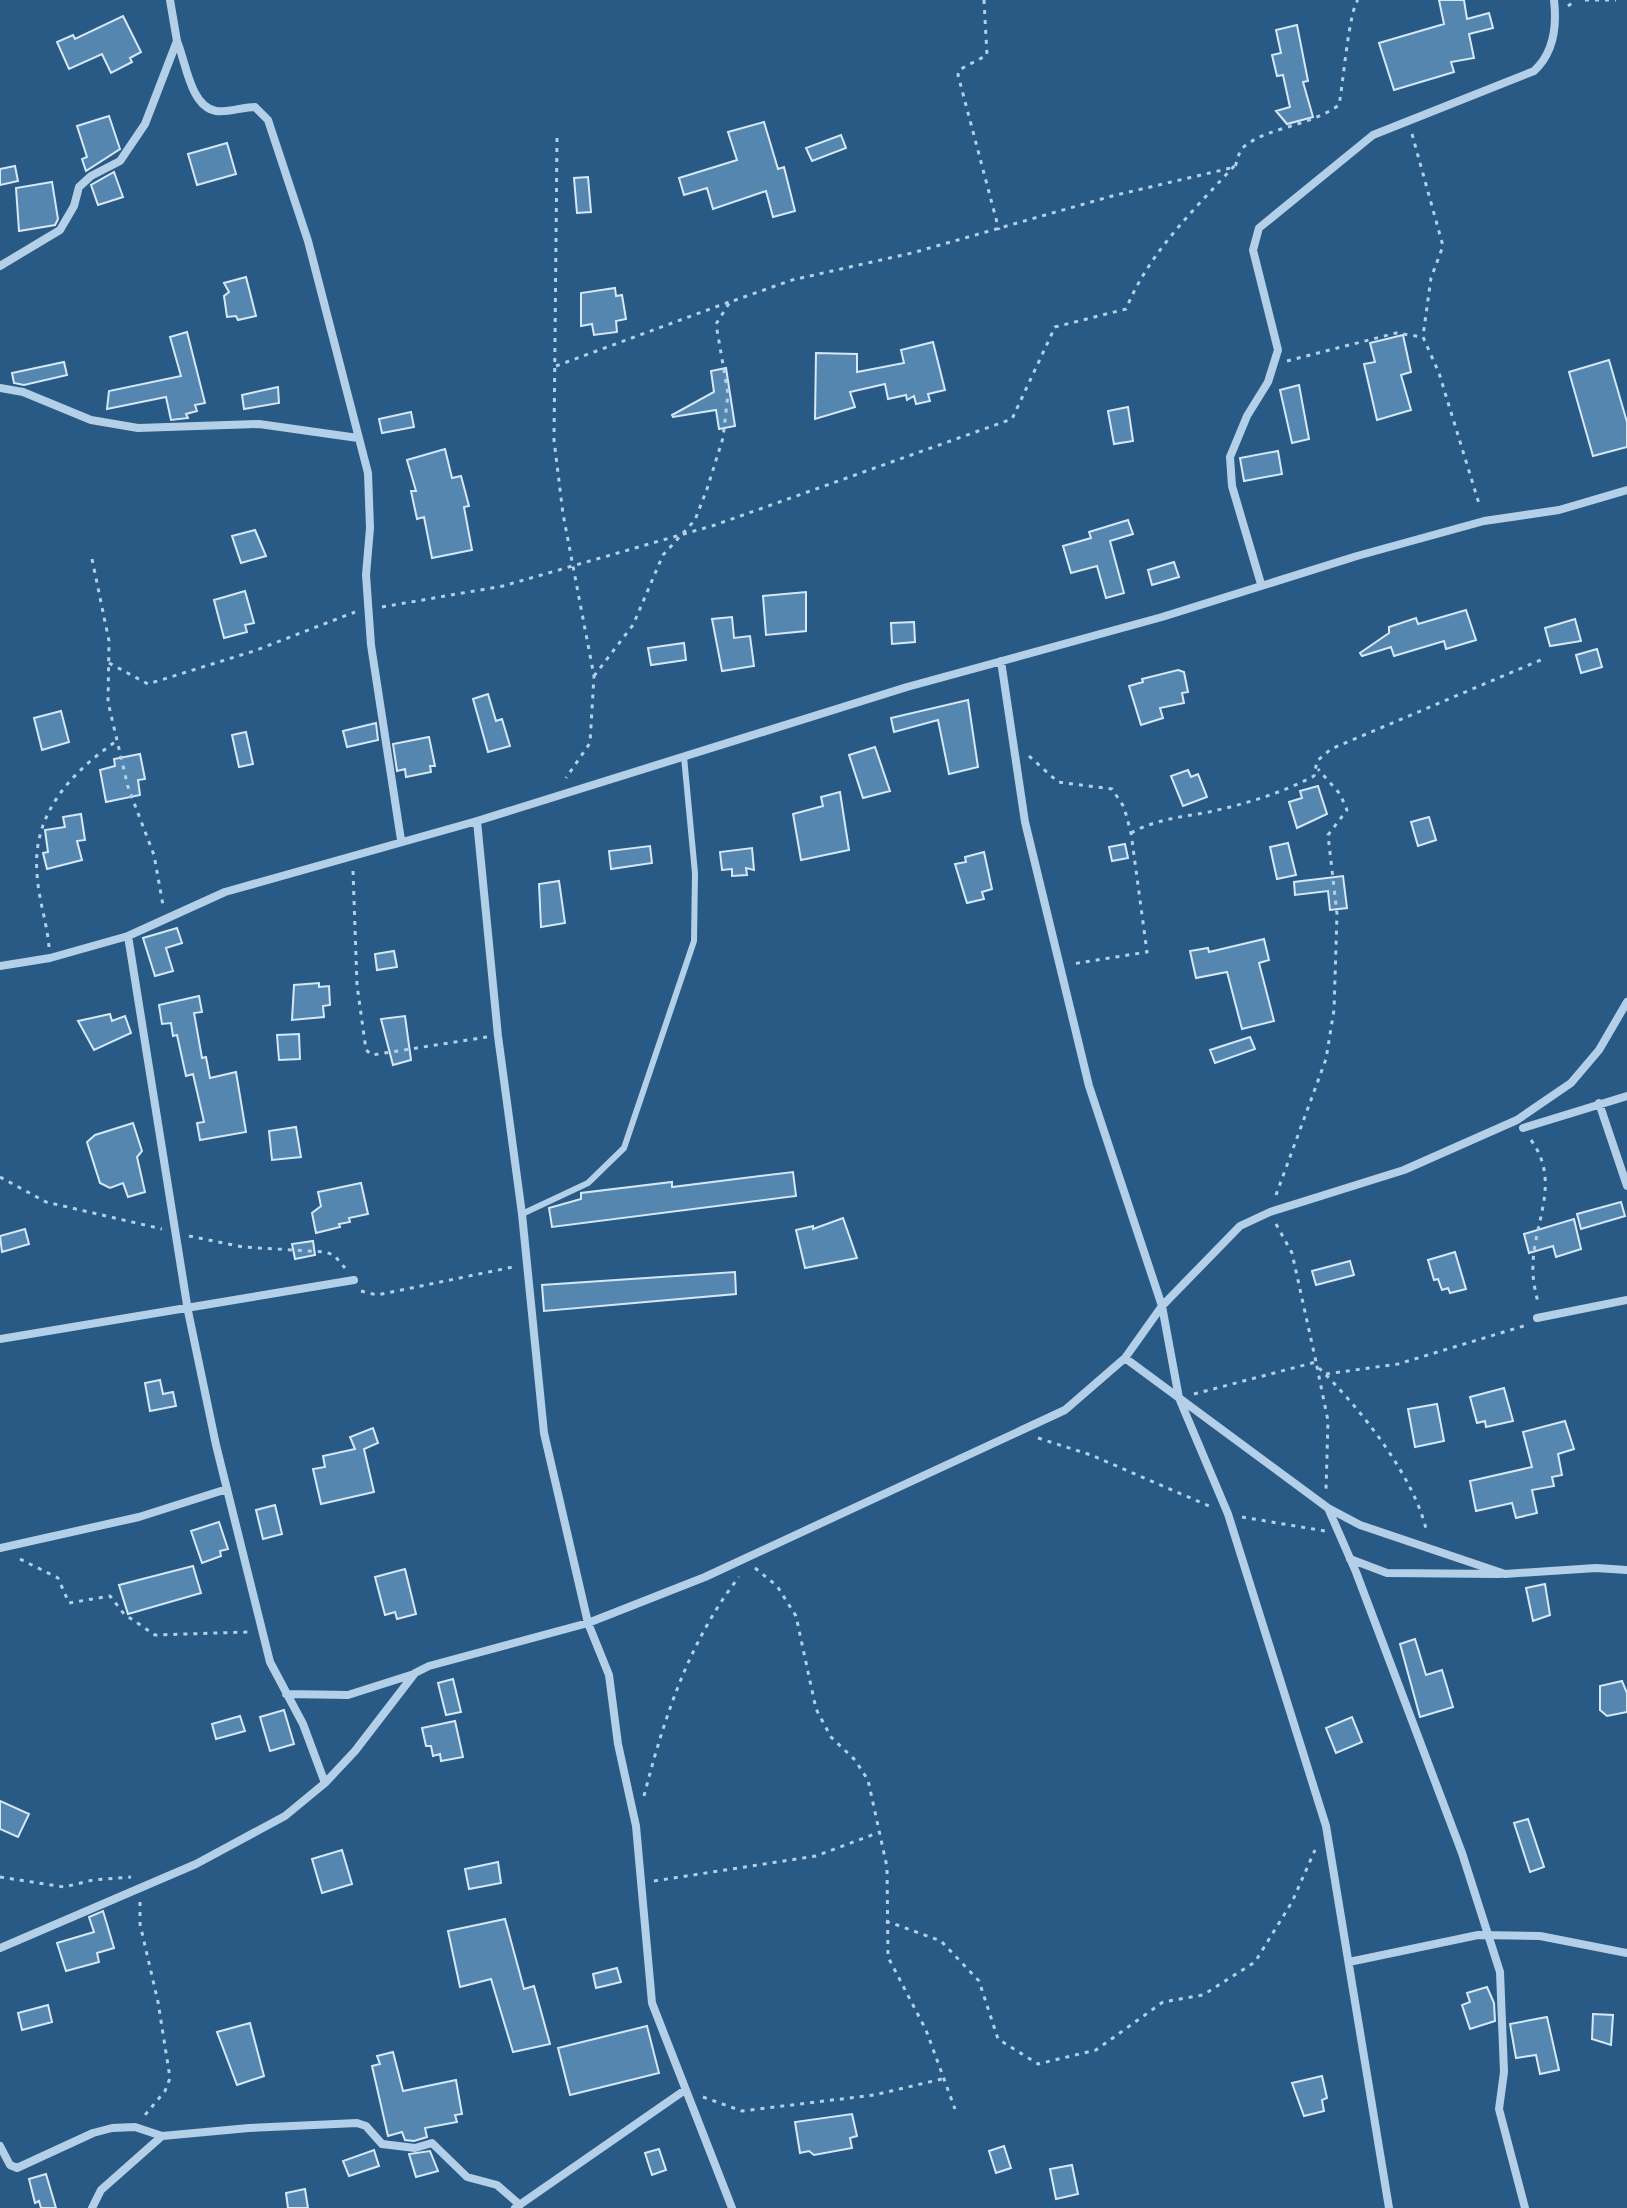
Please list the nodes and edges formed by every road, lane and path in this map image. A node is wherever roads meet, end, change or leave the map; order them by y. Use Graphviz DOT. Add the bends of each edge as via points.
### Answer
graph roads {
  1 [pos="170,0"];
  2 [pos="984,0"];
  3 [pos="1358,0"];
  4 [pos="1554,0"];
  5 [pos="1585,0"];
  6 [pos="1616,0"];
  7 [pos="177,41"];
  8 [pos="1408,123"];
  9 [pos="557,138"];
  10 [pos="1236,164"];
  11 [pos="999,230"];
  12 [pos="0,266"];
  13 [pos="730,302"];
  14 [pos="1423,337"];
  15 [pos="1276,364"];
  16 [pos="556,366"];
  17 [pos="0,388"];
  18 [pos="358,438"];
  19 [pos="1627,490"];
  20 [pos="1484,521"];
  21 [pos="92,559"];
  22 [pos="1261,584"];
  23 [pos="373,608"];
  24 [pos="358,611"];
  25 [pos="1543,659"];
  26 [pos="1001,661"];
  27 [pos="109,663"];
  28 [pos="594,676"];
  29 [pos="116,741"];
  30 [pos="1013,744"];
  31 [pos="684,757"];
  32 [pos="1318,769"];
  33 [pos="552,798"];
  34 [pos="477,821"];
  35 [pos="1131,833"];
  36 [pos="401,840"];
  37 [pos="352,859"];
  38 [pos="165,917"];
  39 [pos="128,936"];
  40 [pos="50,958"];
  41 [pos="1060,965"];
  42 [pos="0,966"];
  43 [pos="1627,1002"];
  44 [pos="498,1036"];
  45 [pos="1627,1096"];
  46 [pos="1599,1103"];
  47 [pos="1523,1128"];
  48 [pos="0,1177"];
  49 [pos="1627,1186"];
  50 [pos="1270,1212"];
  51 [pos="522,1214"];
  52 [pos="178,1233"];
  53 [pos="354,1280"];
  54 [pos="1627,1300"];
  55 [pos="1162,1306"];
  56 [pos="188,1311"];
  57 [pos="1537,1318"];
  58 [pos="0,1339"];
  59 [pos="1125,1358"];
  60 [pos="1316,1362"];
  61 [pos="1318,1367"];
  62 [pos="1326,1374"];
  63 [pos="1179,1398"];
  64 [pos="1023,1433"];
  65 [pos="227,1489"];
  66 [pos="1328,1508"];
  67 [pos="1228,1514"];
  68 [pos="1339,1533"];
  69 [pos="0,1548"];
  70 [pos="1430,1549"];
  71 [pos="758,1553"];
  72 [pos="14,1558"];
  73 [pos="1350,1559"];
  74 [pos="1627,1570"];
  75 [pos="741,1574"];
  76 [pos="1505,1574"];
  77 [pos="588,1623"];
  78 [pos="263,1635"];
  79 [pos="415,1673"];
  80 [pos="286,1694"];
  81 [pos="325,1783"];
  82 [pos="644,1796"];
  83 [pos="1326,1826"];
  84 [pos="881,1832"];
  85 [pos="141,1876"];
  86 [pos="0,1877"];
  87 [pos="642,1883"];
  88 [pos="143,1889"];
  89 [pos="886,1921"];
  90 [pos="1487,1935"];
  91 [pos="0,1948"];
  92 [pos="1627,1953"];
  93 [pos="1349,1962"];
  94 [pos="944,2078"];
  95 [pos="685,2090"];
  96 [pos="955,2109"];
  97 [pos="135,2127"];
  98 [pos="162,2136"];
  99 [pos="0,2146"];
  100 [pos="517,2206"];
  101 [pos="92,2208"];
  102 [pos="732,2208"];
  103 [pos="1389,2208"];
  104 [pos="1525,2208"];
  1 -- 7 [label="street"];
  2 -- 11 [label="path" via="987,55 958,75"];
  3 -- 10 [label="path" via="1352,7 1339,105 1322,118 1252,141"];
  4 -- 8 [label="street" via="1550,50 1534,71"];
  5 -- 6 [label="path"];
  7 -- 12 [label="street" via="145,124 120,161 79,187 60,230"];
  7 -- 18 [label="street" via="193,90 204,106 219,112 255,107 275,132"];
  8 -- 14 [label="path" via="1443,246 1431,278"];
  8 -- 15 [label="street" via="1373,135 1259,228 1253,250 1273,321"];
  9 -- 16 [label="path"];
  10 -- 11 [label="path"];
  10 -- 23 [label="path" via="1162,244 1126,309 1055,327 1012,419 715,525 503,586"];
  11 -- 13 [label="path" via="792,280"];
  13 -- 16 [label="path"];
  13 -- 28 [label="path" via="716,324 728,394 723,438 707,489 695,520 663,555 633,625"];
  14 -- 15 [label="path" via="1396,333"];
  14 -- 20 [label="path"];
  15 -- 22 [label="street" via="1230,457 1232,486"];
  16 -- 28 [label="path" via="554,440 563,514"];
  17 -- 18 [label="street" via="91,420 138,428 259,424"];
  18 -- 36 [label="street" via="368,473 371,645"];
  19 -- 20 [label="street" via="1559,510"];
  20 -- 22 [label="street"];
  21 -- 27 [label="path"];
  22 -- 26 [label="street"];
  24 -- 27 [label="path" via="148,684"];
  25 -- 32 [label="path" via="1331,749 1317,761"];
  26 -- 30 [label="street"];
  26 -- 31 [label="street"];
  27 -- 29 [label="path" via="108,702"];
  28 -- 33 [label="path" via="590,743"];
  29 -- 38 [label="path" via="154,855"];
  29 -- 40 [label="path" via="70,778 39,836 37,874"];
  30 -- 35 [label="path" via="1058,782 1112,789"];
  30 -- 41 [label="street" via="1025,822"];
  31 -- 33 [label="street"];
  31 -- 51 [label="lane" via="695,873 694,941 624,1148 588,1183"];
  32 -- 35 [label="path" via="1314,776 1277,792"];
  32 -- 50 [label="path" via="1347,810 1328,835 1337,914 1334,1010 1326,1059"];
  33 -- 34 [label="street"];
  34 -- 36 [label="street"];
  34 -- 44 [label="street"];
  35 -- 41 [label="path" via="1147,952"];
  36 -- 37 [label="street"];
  37 -- 38 [label="street" via="225,892"];
  37 -- 44 [label="path" via="357,985 366,1050 372,1055 400,1053"];
  38 -- 39 [label="street"];
  39 -- 40 [label="street"];
  39 -- 52 [label="street"];
  40 -- 42 [label="street"];
  41 -- 55 [label="street" via="1089,1086"];
  43 -- 50 [label="street" via="1599,1050 1571,1083 1517,1120 1404,1170"];
  44 -- 51 [label="street"];
  45 -- 46 [label="street"];
  46 -- 47 [label="street"];
  46 -- 49 [label="street"];
  47 -- 57 [label="path" via="1539,1151 1547,1183 1533,1271"];
  48 -- 52 [label="path" via="46,1202"];
  50 -- 55 [label="street" via="1229,1235"];
  50 -- 60 [label="path" via="1292,1253"];
  51 -- 77 [label="street" via="544,1433"];
  52 -- 56 [label="street"];
  53 -- 56 [label="street"];
  54 -- 57 [label="street"];
  55 -- 59 [label="street"];
  55 -- 63 [label="street"];
  56 -- 58 [label="street"];
  56 -- 65 [label="street"];
  57 -- 62 [label="path" via="1398,1364"];
  59 -- 63 [label="street"];
  59 -- 64 [label="street" via="1065,1410"];
  60 -- 61 [label="path"];
  60 -- 63 [label="path"];
  61 -- 62 [label="path"];
  61 -- 66 [label="path" via="1328,1421"];
  62 -- 70 [label="path" via="1407,1482 1423,1513"];
  63 -- 66 [label="street"];
  63 -- 67 [label="street"];
  64 -- 67 [label="path" via="1091,1455"];
  64 -- 71 [label="street"];
  65 -- 69 [label="street" via="139,1517"];
  65 -- 78 [label="street"];
  66 -- 68 [label="street"];
  66 -- 70 [label="street"];
  67 -- 68 [label="path"];
  67 -- 83 [label="street"];
  68 -- 73 [label="street"];
  70 -- 76 [label="street"];
  71 -- 77 [label="street"];
  71 -- 84 [label="path" via="749,1563 777,1586 796,1616 816,1709 831,1737 868,1780"];
  72 -- 78 [label="path" via="58,1578 69,1603 110,1596 124,1614 155,1635 229,1630"];
  73 -- 76 [label="street" via="1387,1573"];
  73 -- 90 [label="street" via="1462,1853"];
  74 -- 76 [label="street"];
  75 -- 82 [label="path" via="698,1641 674,1695"];
  77 -- 79 [label="street"];
  77 -- 87 [label="street" via="609,1675"];
  78 -- 80 [label="street"];
  79 -- 80 [label="street" via="348,1695"];
  79 -- 81 [label="street"];
  80 -- 81 [label="street"];
  81 -- 88 [label="street" via="272,1824"];
  83 -- 89 [label="path" via="1292,1902 1255,1962 1203,1995 1163,2002 1096,2050 1038,2064 998,2039 979,1981 941,1941"];
  83 -- 93 [label="street"];
  84 -- 87 [label="path" via="816,1856"];
  84 -- 89 [label="path" via="887,1867"];
  85 -- 86 [label="path" via="64,1887"];
  87 -- 95 [label="street" via="652,2003"];
  88 -- 91 [label="street"];
  88 -- 97 [label="path" via="140,1924 170,2078"];
  89 -- 94 [label="path" via="888,1957"];
  90 -- 92 [label="street" via="1540,1936"];
  90 -- 93 [label="street"];
  90 -- 104 [label="street" via="1500,1972 1503,2003 1499,2109"];
  93 -- 103 [label="street"];
  94 -- 95 [label="path" via="874,2095 742,2111"];
  94 -- 96 [label="path"];
  95 -- 100 [label="street"];
  95 -- 102 [label="street"];
  97 -- 98 [label="street"];
  97 -- 99 [label="street" via="93,2133 17,2168"];
  98 -- 100 [label="street" via="357,2123 382,2144 415,2148 432,2143 467,2177 497,2185"];
  98 -- 101 [label="street" via="101,2190"];
}
